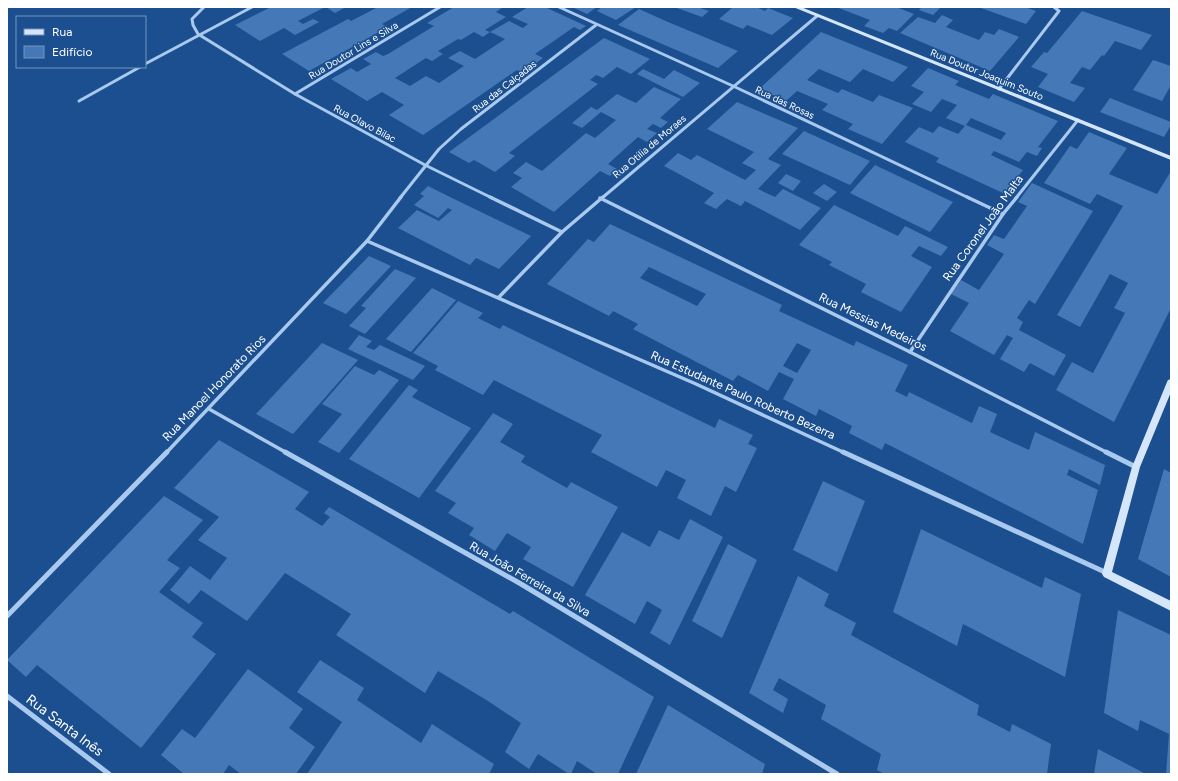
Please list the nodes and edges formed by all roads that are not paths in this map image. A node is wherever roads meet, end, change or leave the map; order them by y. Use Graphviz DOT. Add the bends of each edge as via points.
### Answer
graph roads {
  1 [pos="204,7"];
  2 [pos="252,7"];
  3 [pos="440,7"];
  4 [pos="559,7"];
  5 [pos="796,7"];
  6 [pos="1054,7"];
  7 [pos="817,16"];
  8 [pos="596,24"];
  9 [pos="198,34"];
  10 [pos="146,63"];
  11 [pos="138,68"];
  12 [pos="733,86"];
  13 [pos="999,89"];
  14 [pos="295,94"];
  15 [pos="79,101"];
  16 [pos="1078,120"];
  17 [pos="1171,158"];
  18 [pos="425,164"];
  19 [pos="600,198"];
  20 [pos="1003,214"];
  21 [pos="562,232"];
  22 [pos="367,241"];
  23 [pos="499,297"];
  24 [pos="910,352"];
  25 [pos="1171,382"];
  26 [pos="210,409"];
  27 [pos="1136,467"];
  28 [pos="1107,574"];
  29 [pos="1171,606"];
  30 [pos="7,616"];
  31 [pos="7,696"];
  32 [pos="109,774"];
  33 [pos="837,774"];
  1 -- 9 [label="street" via="191,19 191,24"];
  2 -- 9 [label="street"];
  3 -- 14 [label="street, Rua Doutor Lins e Silva"];
  4 -- 8 [label="street, Rua das Rosas"];
  5 -- 7 [label="street, Rua Doutor Joaquim Souto"];
  6 -- 13 [label="street" via="1059,11"];
  7 -- 12 [label="street, Rua Otilia de Moraes"];
  7 -- 13 [label="street, Rua Doutor Joaquim Souto"];
  8 -- 12 [label="street, Rua das Rosas"];
  8 -- 18 [label="street, Rua das Calçadas" via="461,129"];
  9 -- 10 [label="street"];
  9 -- 14 [label="street, Rua Olavo Bilac"];
  11 -- 15 [label="street"];
  12 -- 19 [label="street, Rua Otilia de Moraes"];
  12 -- 20 [label="street, Rua das Rosas"];
  13 -- 16 [label="street, Rua Doutor Joaquim Souto"];
  14 -- 18 [label="street, Rua Olavo Bilac"];
  16 -- 17 [label="street, Rua Doutor Joaquim Souto"];
  16 -- 20 [label="street, Rua Coronel João Malta"];
  18 -- 21 [label="street, Rua Olavo Bilac"];
  18 -- 22 [label="street, Rua Manoel Honorato Rios"];
  19 -- 21 [label="street, Rua Otilia de Moraes"];
  19 -- 24 [label="street, Rua Messias Medeiros"];
  20 -- 24 [label="street, Rua Coronel João Malta"];
  21 -- 23 [label="street, Rua Otilia de Moraes"];
  22 -- 23 [label="street, Rua Estudante Paulo Roberto Bezerra"];
  22 -- 26 [label="street, Rua Manoel Honorato Rios"];
  23 -- 28 [label="street, Rua Estudante Paulo Roberto Bezerra" via="696,384"];
  24 -- 27 [label="street, Rua Messias Medeiros"];
  25 -- 27 [label="street"];
  26 -- 30 [label="street, Rua Manoel Honorato Rios"];
  26 -- 33 [label="street, Rua João Ferreira da Silva" via="521,584"];
  27 -- 28 [label="street"];
  28 -- 29 [label="street"];
  31 -- 32 [label="street, Rua Santa Inês"];
}
